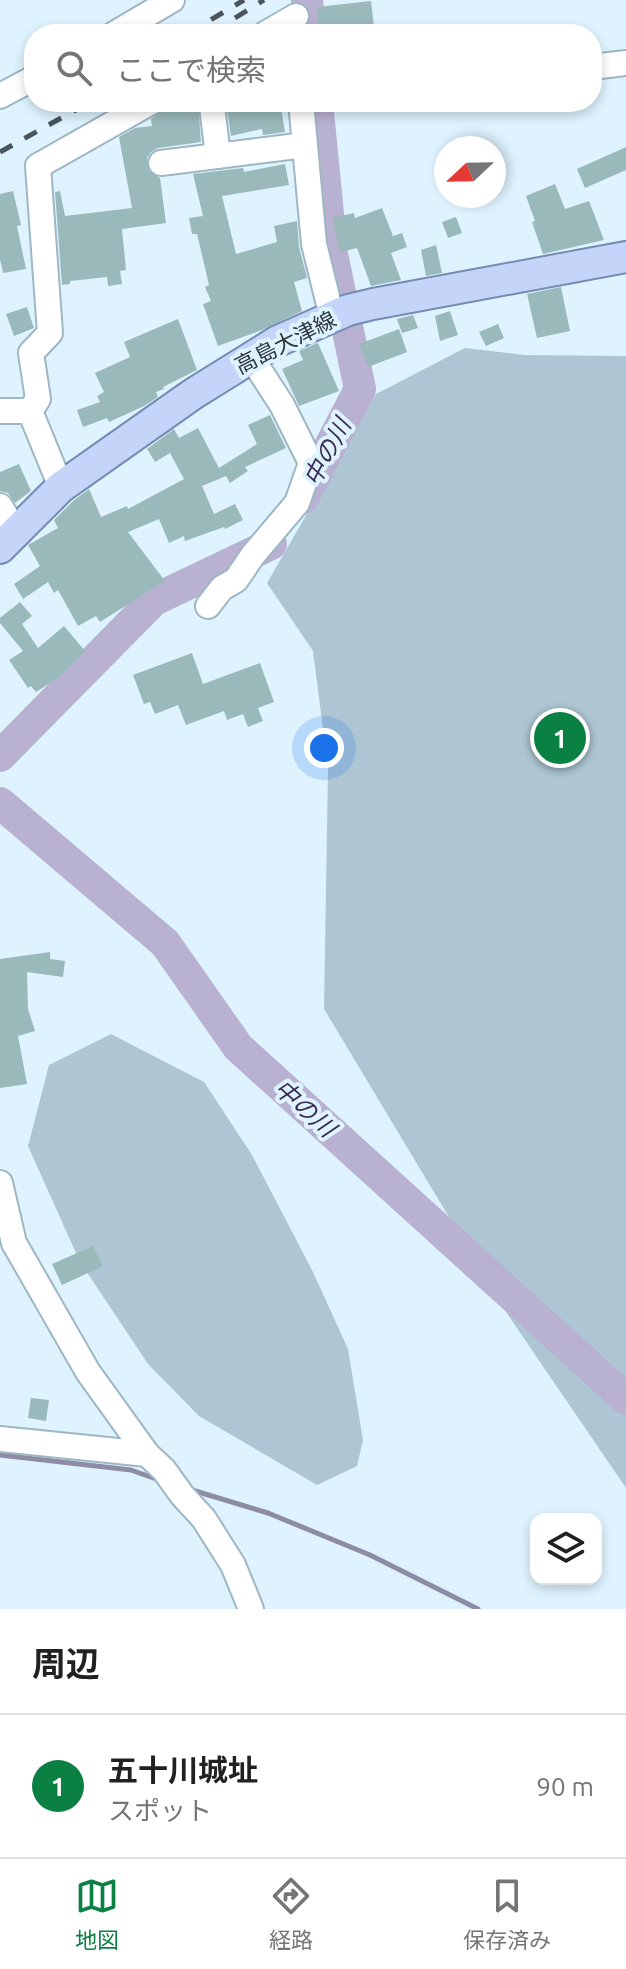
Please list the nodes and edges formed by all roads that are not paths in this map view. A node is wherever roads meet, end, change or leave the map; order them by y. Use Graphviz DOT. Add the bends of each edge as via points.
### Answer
graph roads {
  1 [pos="172,0"];
  2 [pos="131,24"];
  3 [pos="626,63"];
  4 [pos="602,66"];
  5 [pos="24,83"];
  6 [pos="0,96"];
  7 [pos="133,112"];
  8 [pos="213,112"];
  9 [pos="303,112"];
  10 [pos="305,145"];
  11 [pos="218,156"];
  12 [pos="161,163"];
  13 [pos="626,257"];
  14 [pos="339,314"];
  15 [pos="251,357"];
  16 [pos="0,411"];
  17 [pos="30,411"];
  18 [pos="61,487"];
  19 [pos="0,506"];
  20 [pos="8,540"];
  21 [pos="208,606"];
  22 [pos="0,1183"];
  23 [pos="0,1439"];
  24 [pos="156,1462"];
  25 [pos="251,1609"];
  1 -- 2 [label="street"];
  3 -- 4 [label="street"];
  5 -- 6 [label="street"];
  7 -- 17 [label="street" via="38,166 50,333 31,353 38,399"];
  8 -- 11 [label="street"];
  9 -- 10 [label="street"];
  10 -- 11 [label="street"];
  10 -- 14 [label="street" via="314,244"];
  11 -- 12 [label="street"];
  13 -- 14 [label="main road, 高島大津線" via="430,291"];
  14 -- 15 [label="main road, 高島大津線"];
  15 -- 18 [label="main road, 高島大津線"];
  15 -- 21 [label="street" via="311,463 297,503 236,580"];
  16 -- 17 [label="street"];
  17 -- 18 [label="street"];
  18 -- 20 [label="main road, 高島大津線"];
  19 -- 20 [label="street"];
  22 -- 24 [label="street" via="14,1243 88,1372"];
  23 -- 24 [label="street"];
  24 -- 25 [label="street" via="204,1519 233,1565"];
}
